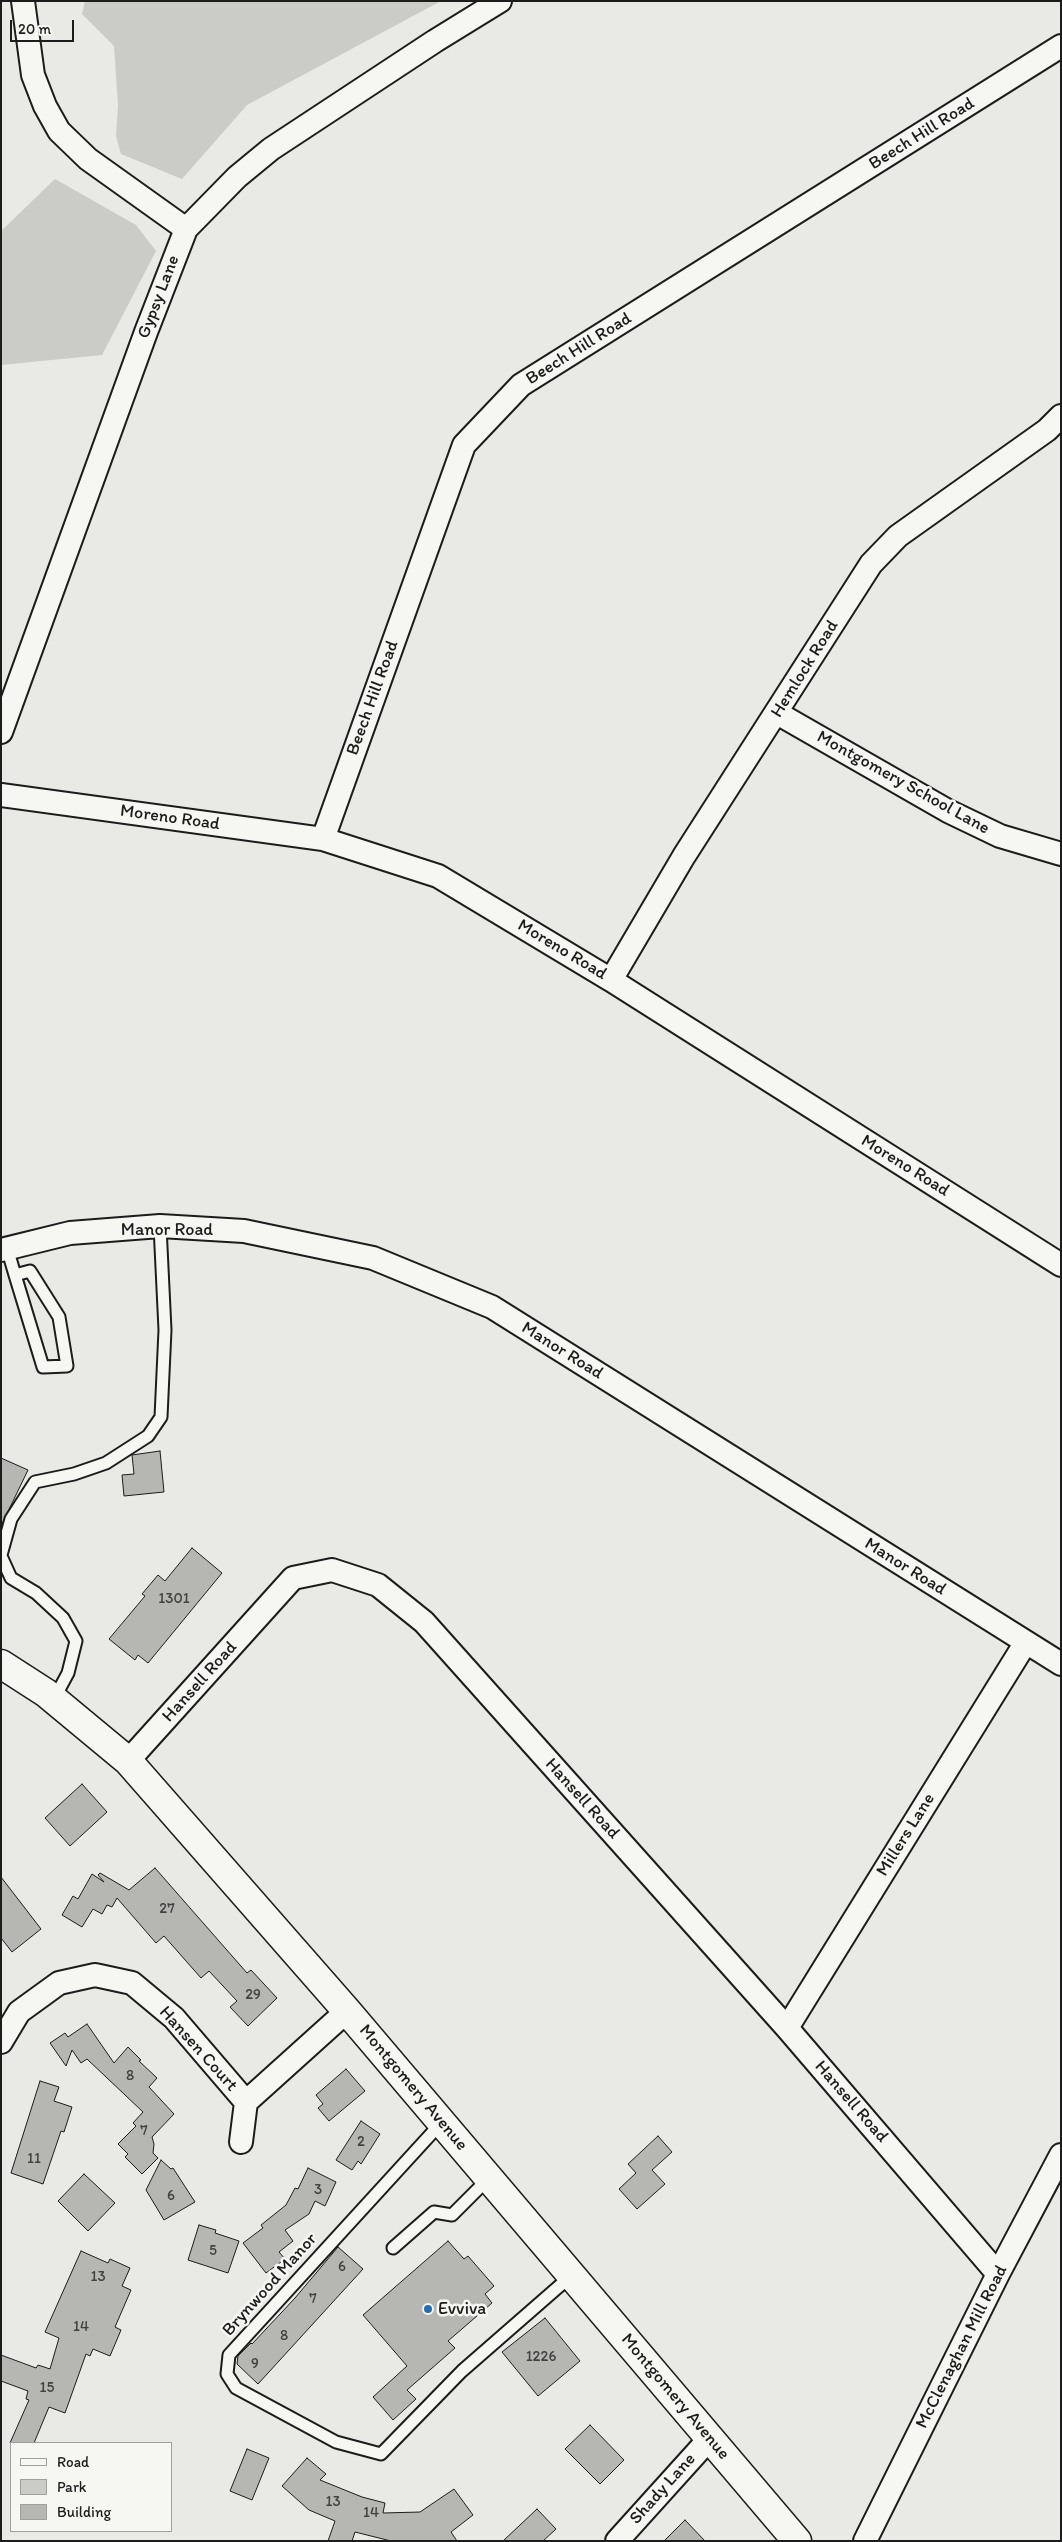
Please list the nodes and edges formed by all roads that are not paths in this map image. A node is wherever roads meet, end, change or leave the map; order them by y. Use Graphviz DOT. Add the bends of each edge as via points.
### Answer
graph roads {
  1 [pos="23,1"];
  2 [pos="500,1"];
  3 [pos="1061,46"];
  4 [pos="186,229"];
  5 [pos="1061,416"];
  6 [pos="778,713"];
  7 [pos="1,732"];
  8 [pos="1,795"];
  9 [pos="323,839"];
  10 [pos="1061,854"];
  11 [pos="611,980"];
  12 [pos="160,1226"];
  13 [pos="4,1249"];
  14 [pos="1061,1265"];
  15 [pos="15,1275"];
  16 [pos="1,1556"];
  17 [pos="1026,1642"];
  18 [pos="1,1664"];
  19 [pos="1061,1664"];
  20 [pos="54,1699"];
  21 [pos="128,1761"];
  22 [pos="347,2011"];
  23 [pos="787,2028"];
  24 [pos="1,2042"];
  25 [pos="246,2102"];
  26 [pos="442,2122"];
  27 [pos="241,2142"];
  28 [pos="1061,2155"];
  29 [pos="489,2178"];
  30 [pos="393,2248"];
  31 [pos="998,2274"];
  32 [pos="572,2275"];
  33 [pos="710,2438"];
  34 [pos="617,2541"];
  35 [pos="797,2541"];
  36 [pos="865,2541"];
  1 -- 4 [label="street" via="33,75 59,131 88,159"];
  2 -- 4 [label="street, Gypsy Lane" via="271,149"];
  3 -- 9 [label="street, Beech Hill Road" via="521,385 464,444"];
  4 -- 7 [label="street, Gypsy Lane"];
  5 -- 6 [label="street, Hemlock Road" via="1047,430 891,543 871,564"];
  6 -- 10 [label="street, Montgomery School Lane" via="948,811 1000,836"];
  6 -- 11 [label="street, Hemlock Road" via="684,856"];
  8 -- 9 [label="street, Moreno Road"];
  9 -- 11 [label="street, Moreno Road" via="438,876"];
  11 -- 14 [label="street, Moreno Road"];
  12 -- 13 [label="street, Manor Road" via="70,1233"];
  12 -- 16 [label="lane" via="165,1330 161,1417 148,1436 106,1463 35,1482 11,1518"];
  12 -- 17 [label="street, Manor Road" via="244,1231 373,1258 492,1307"];
  13 -- 15 [label="lane"];
  15 -- 15 [label="lane" via="43,1367 67,1366 58,1317 30,1271"];
  16 -- 20 [label="lane" via="10,1578 36,1593 63,1618 76,1641 68,1673"];
  17 -- 19 [label="street, Manor Road"];
  17 -- 23 [label="street, Millers Lane"];
  18 -- 20 [label="main road, Montgomery Avenue"];
  20 -- 21 [label="main road, Montgomery Avenue"];
  21 -- 22 [label="main road, Montgomery Avenue"];
  21 -- 23 [label="street, Hansell Road" via="293,1578 332,1570 378,1585 424,1622"];
  22 -- 25 [label="street, Hansen Court"];
  22 -- 26 [label="main road, Montgomery Avenue"];
  23 -- 31 [label="street, Hansell Road"];
  24 -- 25 [label="street, Hansen Court" via="19,2012 59,1983 95,1976 132,1983 174,2018"];
  25 -- 27 [label="street, Hansen Court"];
  26 -- 29 [label="main road, Montgomery Avenue"];
  26 -- 32 [label="lane, Brynwood Manor" via="229,2355 226,2374 236,2388 336,2442 381,2454 462,2371"];
  28 -- 31 [label="street, McClenaghan Mill Road"];
  29 -- 30 [label="lane" via="452,2215 434,2212"];
  29 -- 32 [label="main road, Montgomery Avenue"];
  31 -- 36 [label="street, McClenaghan Mill Road"];
  32 -- 33 [label="main road, Montgomery Avenue"];
  33 -- 34 [label="street, Shady Lane"];
  33 -- 35 [label="main road, Montgomery Avenue"];
}
